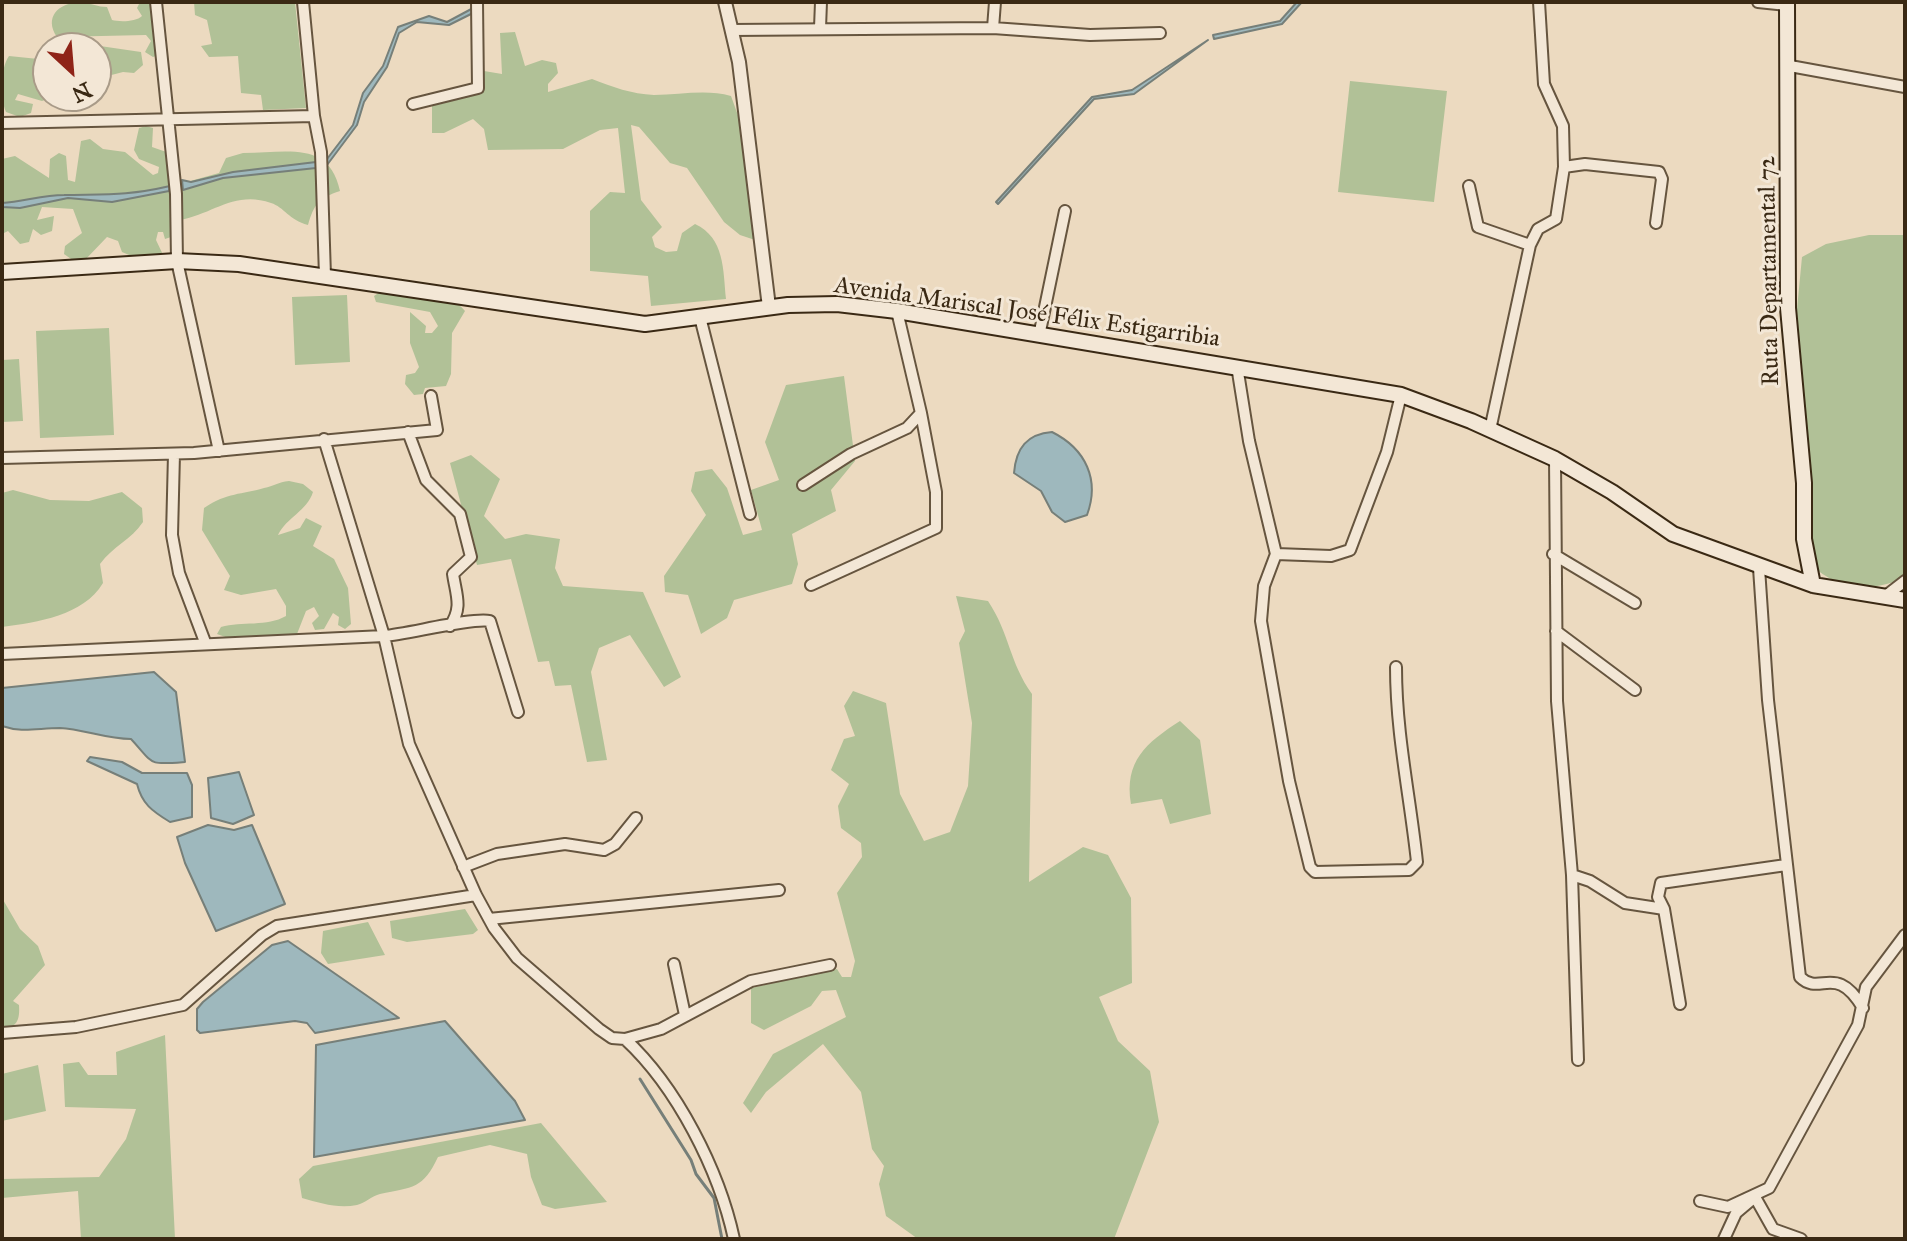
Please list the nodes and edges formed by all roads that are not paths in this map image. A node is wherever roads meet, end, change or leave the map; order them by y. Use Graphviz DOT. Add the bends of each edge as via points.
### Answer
graph roads {
  1 [pos="156,2"];
  2 [pos="303,2"];
  3 [pos="725,2"];
  4 [pos="821,2"];
  5 [pos="995,2"];
  6 [pos="1539,2"];
  7 [pos="1758,2"];
  8 [pos="1787,3"];
  9 [pos="478,8"];
  10 [pos="820,28"];
  11 [pos="993,28"];
  12 [pos="731,30"];
  13 [pos="1160,33"];
  14 [pos="1790,66"];
  15 [pos="1905,87"];
  16 [pos="413,104"];
  17 [pos="314,116"];
  18 [pos="167,120"];
  19 [pos="2,123"];
  20 [pos="1564,167"];
  21 [pos="1469,186"];
  22 [pos="1065,211"];
  23 [pos="1656,223"];
  24 [pos="1530,245"];
  25 [pos="177,261"];
  26 [pos="2,272"];
  27 [pos="325,276"];
  28 [pos="769,307"];
  29 [pos="897,311"];
  30 [pos="700,317"];
  31 [pos="1039,336"];
  32 [pos="1237,366"];
  33 [pos="1401,395"];
  34 [pos="431,396"];
  35 [pos="921,413"];
  36 [pos="1490,430"];
  37 [pos="408,432"];
  38 [pos="324,439"];
  39 [pos="219,451"];
  40 [pos="174,454"];
  41 [pos="2,458"];
  42 [pos="1555,459"];
  43 [pos="803,485"];
  44 [pos="750,514"];
  45 [pos="1276,554"];
  46 [pos="1553,554"];
  47 [pos="1759,568"];
  48 [pos="1905,581"];
  49 [pos="811,585"];
  50 [pos="1813,585"];
  51 [pos="1883,598"];
  52 [pos="1905,600"];
  53 [pos="1635,603"];
  54 [pos="450,626"];
  55 [pos="1556,631"];
  56 [pos="384,636"];
  57 [pos="205,642"];
  58 [pos="2,654"];
  59 [pos="1396,667"];
  60 [pos="1635,690"];
  61 [pos="518,712"];
  62 [pos="636,818"];
  63 [pos="1786,865"];
  64 [pos="463,867"];
  65 [pos="1572,875"];
  66 [pos="779,890"];
  67 [pos="476,895"];
  68 [pos="1664,909"];
  69 [pos="489,919"];
  70 [pos="1905,935"];
  71 [pos="674,964"];
  72 [pos="830,965"];
  73 [pos="1680,1004"];
  74 [pos="1863,1008"];
  75 [pos="685,1015"];
  76 [pos="2,1033"];
  77 [pos="625,1039"];
  78 [pos="1578,1060"];
  79 [pos="1755,1197"];
  80 [pos="1700,1201"];
  81 [pos="734,1239"];
  82 [pos="1724,1239"];
  83 [pos="1801,1239"];
  1 -- 18 [label="street"];
  2 -- 17 [label="street"];
  3 -- 12 [label="street"];
  4 -- 10 [label="street"];
  5 -- 11 [label="street"];
  6 -- 20 [label="street" via="1543,77 1563,126"];
  7 -- 8 [label="street"];
  8 -- 14 [label="main road, Ruta Departamental 72"];
  9 -- 16 [label="street" via="478,88"];
  10 -- 11 [label="street"];
  10 -- 12 [label="street"];
  11 -- 13 [label="street" via="1090,35"];
  12 -- 28 [label="street"];
  14 -- 15 [label="street"];
  14 -- 50 [label="main road, Ruta Departamental 72" via="1790,351 1804,483 1804,539"];
  17 -- 18 [label="street"];
  17 -- 27 [label="street" via="321,152"];
  18 -- 19 [label="street"];
  18 -- 25 [label="street"];
  20 -- 23 [label="street" via="1585,164 1659,172"];
  20 -- 24 [label="street" via="1556,219 1538,229"];
  21 -- 24 [label="street" via="1478,227"];
  22 -- 31 [label="street"];
  24 -- 36 [label="street"];
  25 -- 26 [label="main road, Avenida Mariscal José Félix Estigarribia"];
  25 -- 27 [label="main road, Avenida Mariscal José Félix Estigarribia"];
  25 -- 39 [label="street"];
  27 -- 30 [label="main road, Avenida Mariscal José Félix Estigarribia" via="625,322"];
  28 -- 29 [label="main road, Avenida Mariscal José Félix Estigarribia" via="837,304"];
  28 -- 30 [label="main road, Avenida Mariscal José Félix Estigarribia"];
  29 -- 31 [label="main road, Avenida Mariscal José Félix Estigarribia"];
  29 -- 35 [label="street"];
  30 -- 44 [label="street"];
  31 -- 32 [label="main road, Avenida Mariscal José Félix Estigarribia"];
  32 -- 33 [label="main road, Avenida Mariscal José Félix Estigarribia"];
  32 -- 45 [label="street"];
  33 -- 36 [label="main road, Avenida Mariscal José Félix Estigarribia"];
  33 -- 45 [label="street" via="1387,452 1350,550 1331,556"];
  34 -- 37 [label="street" via="437,430"];
  35 -- 43 [label="street" via="907,428 851,454"];
  35 -- 49 [label="street" via="936,492 936,528"];
  36 -- 42 [label="main road, Avenida Mariscal José Félix Estigarribia"];
  37 -- 38 [label="street"];
  37 -- 54 [label="street" via="426,480 460,514 471,550 471,557 453,574 459,599"];
  38 -- 39 [label="street"];
  38 -- 56 [label="street"];
  39 -- 40 [label="street"];
  40 -- 41 [label="street"];
  40 -- 57 [label="street" via="172,535 179,573"];
  42 -- 46 [label="street"];
  42 -- 47 [label="main road, Avenida Mariscal José Félix Estigarribia" via="1673,534"];
  45 -- 59 [label="street" via="1264,586 1261,621 1289,781 1315,872 1409,870 1417,862 1397,734"];
  46 -- 53 [label="street"];
  46 -- 55 [label="street"];
  47 -- 50 [label="main road, Avenida Mariscal José Félix Estigarribia"];
  47 -- 63 [label="street"];
  48 -- 51 [label="street"];
  50 -- 51 [label="main road, Avenida Mariscal José Félix Estigarribia"];
  51 -- 52 [label="main road, Avenida Mariscal José Félix Estigarribia"];
  54 -- 56 [label="street"];
  54 -- 61 [label="street" via="480,618 490,621"];
  55 -- 60 [label="street"];
  55 -- 65 [label="street"];
  56 -- 57 [label="street"];
  56 -- 64 [label="street" via="409,744"];
  57 -- 58 [label="street"];
  62 -- 64 [label="street" via="604,850 565,844 497,854"];
  63 -- 68 [label="street" via="1661,883 1658,897"];
  63 -- 74 [label="street" via="1800,977 1813,984 1846,985"];
  64 -- 67 [label="street"];
  65 -- 68 [label="street" via="1625,903"];
  65 -- 78 [label="street"];
  66 -- 69 [label="street"];
  67 -- 69 [label="street"];
  67 -- 76 [label="street" via="277,926 183,1005 76,1027"];
  68 -- 73 [label="street"];
  69 -- 77 [label="street" via="517,958 549,988 612,1038"];
  70 -- 74 [label="street" via="1866,987"];
  71 -- 75 [label="street"];
  72 -- 75 [label="street" via="751,981"];
  74 -- 79 [label="street" via="1769,1188"];
  75 -- 77 [label="street" via="661,1029"];
  77 -- 81 [label="street" via="658,1073 711,1169"];
  79 -- 80 [label="street" via="1728,1207"];
  79 -- 82 [label="street" via="1736,1213"];
  79 -- 83 [label="street" via="1773,1229"];
}
